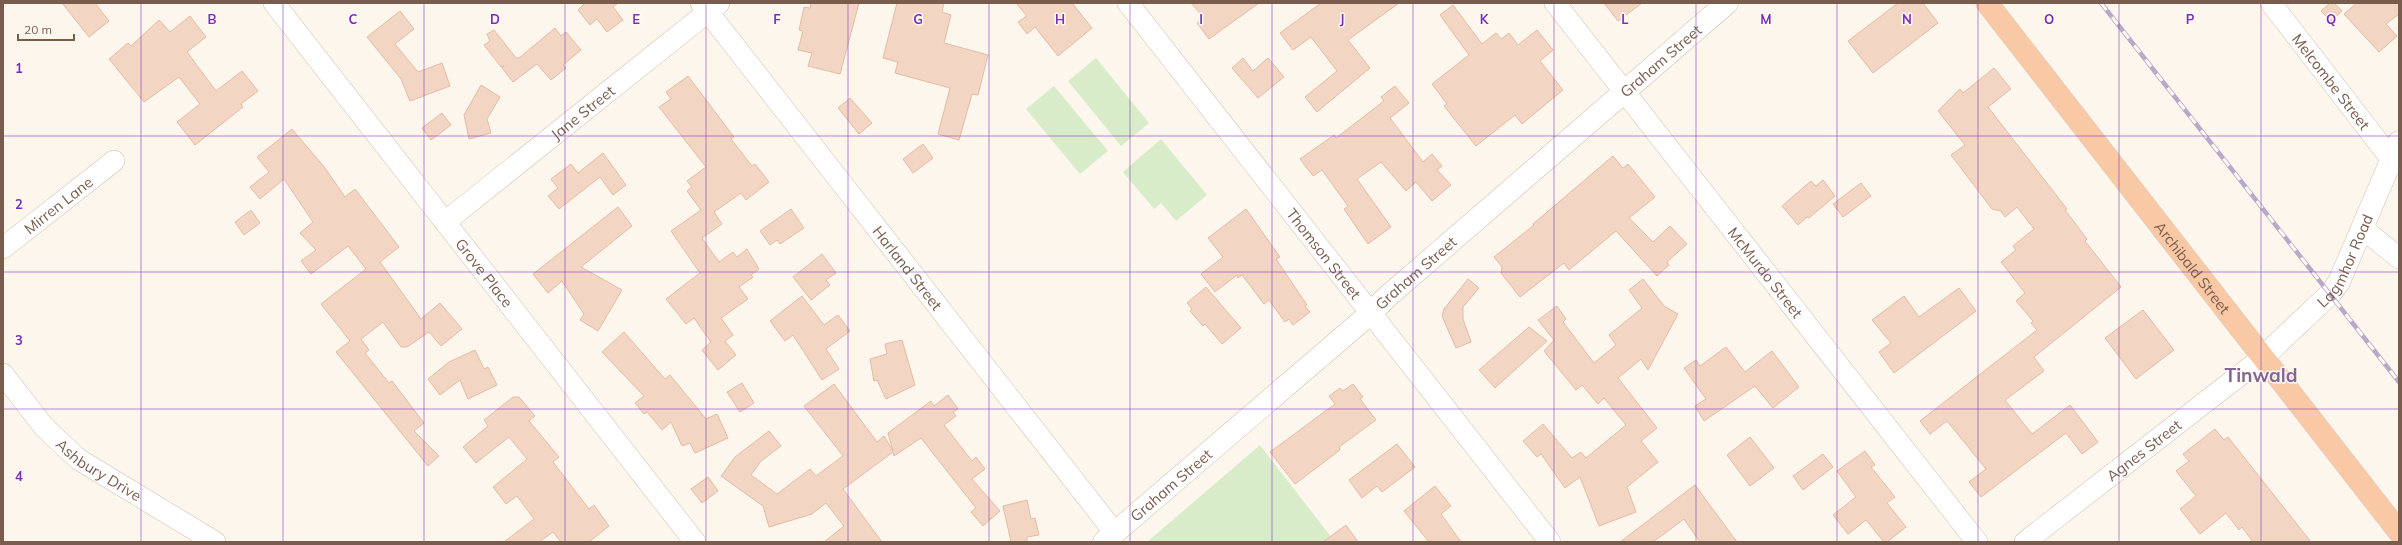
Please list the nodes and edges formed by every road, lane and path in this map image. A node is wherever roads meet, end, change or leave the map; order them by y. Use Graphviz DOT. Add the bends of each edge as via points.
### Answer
graph roads {
  1 [pos="274,3"];
  2 [pos="1128,3"];
  3 [pos="1555,3"];
  4 [pos="1727,3"];
  5 [pos="1987,3"];
  6 [pos="2271,3"];
  7 [pos="709,6"];
  8 [pos="1624,92"];
  9 [pos="2395,151"];
  10 [pos="114,161"];
  11 [pos="445,222"];
  12 [pos="2362,228"];
  13 [pos="3,248"];
  14 [pos="2399,258"];
  15 [pos="1371,313"];
  16 [pos="2262,358"];
  17 [pos="3,374"];
  18 [pos="2399,532"];
  19 [pos="1110,537"];
  20 [pos="215,542"];
  21 [pos="695,542"];
  22 [pos="1550,542"];
  23 [pos="1977,542"];
  24 [pos="2025,542"];
  1 -- 11 [label="street, Grove Place"];
  2 -- 15 [label="street, Thomson Street"];
  3 -- 8 [label="street, McMurdo Street"];
  4 -- 8 [label="street, Graham Street"];
  5 -- 16 [label="highway, Archibald Street"];
  6 -- 9 [label="street, Melcombe Street"];
  7 -- 11 [label="street, Jane Street"];
  7 -- 19 [label="street, Harland Street"];
  8 -- 15 [label="street, Graham Street"];
  8 -- 23 [label="street, McMurdo Street"];
  9 -- 12 [label="street, Lagmhor Road"];
  10 -- 13 [label="street, Mirren Lane"];
  11 -- 21 [label="street, Grove Place"];
  12 -- 14 [label="street"];
  12 -- 16 [label="street, Lagmhor Road" via="2339,282 2330,294"];
  15 -- 19 [label="street, Graham Street"];
  15 -- 22 [label="street, Thomson Street"];
  16 -- 18 [label="highway, Archibald Street"];
  16 -- 24 [label="street, Agnes Street"];
  17 -- 20 [label="street, Ashbury Drive" via="44,427 78,459"];
}
